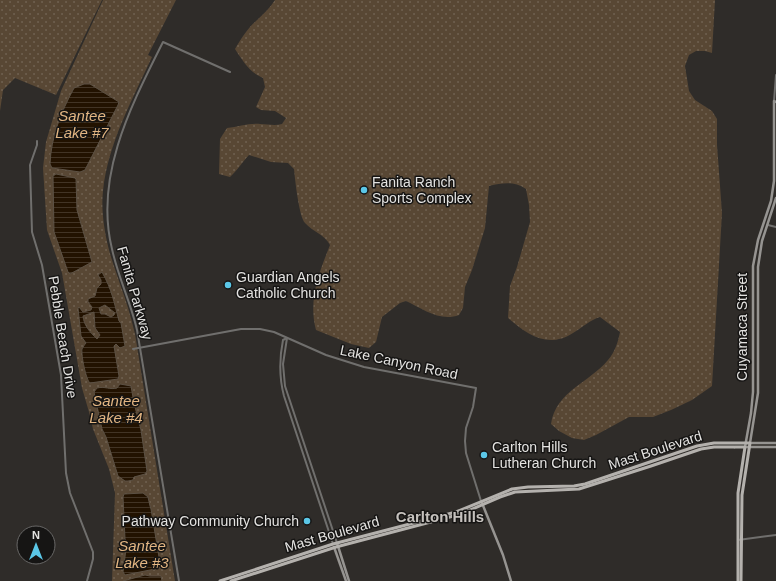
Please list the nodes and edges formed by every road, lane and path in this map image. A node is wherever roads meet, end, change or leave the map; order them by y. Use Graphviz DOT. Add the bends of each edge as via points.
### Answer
graph roads {
  1 [pos="230,72"];
  2 [pos="776,75"];
  3 [pos="775,102"];
  4 [pos="37,141"];
  5 [pos="776,198"];
  6 [pos="763,223"];
  7 [pos="768,225"];
  8 [pos="776,227"];
  9 [pos="287,338"];
  10 [pos="140,347"];
  11 [pos="133,349"];
  12 [pos="776,443"];
  13 [pos="748,445"];
  14 [pos="776,447"];
  15 [pos="482,503"];
  16 [pos="776,535"];
  17 [pos="740,540"];
  18 [pos="336,545"];
  19 [pos="87,581"];
  20 [pos="179,581"];
  21 [pos="220,581"];
  22 [pos="231,581"];
  23 [pos="346,581"];
  24 [pos="349,581"];
  25 [pos="511,581"];
  26 [pos="738,581"];
  27 [pos="742,581"];
  1 -- 10 [label="street, Fanita Parkway" via="163,42 139,89 119,139 107,192 107,219 112,249 134,314"];
  2 -- 3 [label="street, Cuyamaca Street"];
  3 -- 6 [label="main road, Cuyamaca Street" via="774,181 771,201"];
  4 -- 19 [label="street, Pebble Beach Drive" via="30,165 32,232 42,265 62,375 67,481 93,552"];
  5 -- 7 [label="main road, Cuyamaca Street"];
  6 -- 7 [label="street"];
  6 -- 13 [label="main road, Cuyamaca Street" via="753,266 753,392"];
  7 -- 8 [label="street"];
  7 -- 13 [label="main road, Cuyamaca Street" via="762,241 758,267 758,393"];
  9 -- 10 [label="street, Lake Canyon Road" via="267,330 246,329"];
  9 -- 15 [label="street, Lake Canyon Road" via="326,355 364,367 476,388 465,441 466,453"];
  9 -- 18 [label="street" via="283,364 285,386"];
  10 -- 11 [label="street, Lake Canyon Road"];
  10 -- 20 [label="street, Fanita Parkway"];
  12 -- 13 [label="main road, Mast Boulevard"];
  13 -- 14 [label="main road, Mast Boulevard"];
  13 -- 15 [label="main road, Mast Boulevard" via="701,449 579,489 515,492"];
  13 -- 15 [label="main road, Mast Boulevard" via="706,444 584,484 522,487 504,491"];
  13 -- 17 [label="main road, Cuyamaca Street"];
  15 -- 18 [label="main road, Mast Boulevard"];
  15 -- 25 [label="main road"];
  16 -- 17 [label="street"];
  17 -- 26 [label="main road, Cuyamaca Street"];
  17 -- 27 [label="main road, Cuyamaca Street"];
  18 -- 21 [label="main road, Mast Boulevard"];
  18 -- 22 [label="main road, Mast Boulevard"];
  18 -- 23 [label="main road"];
  18 -- 24 [label="main road"];
}
